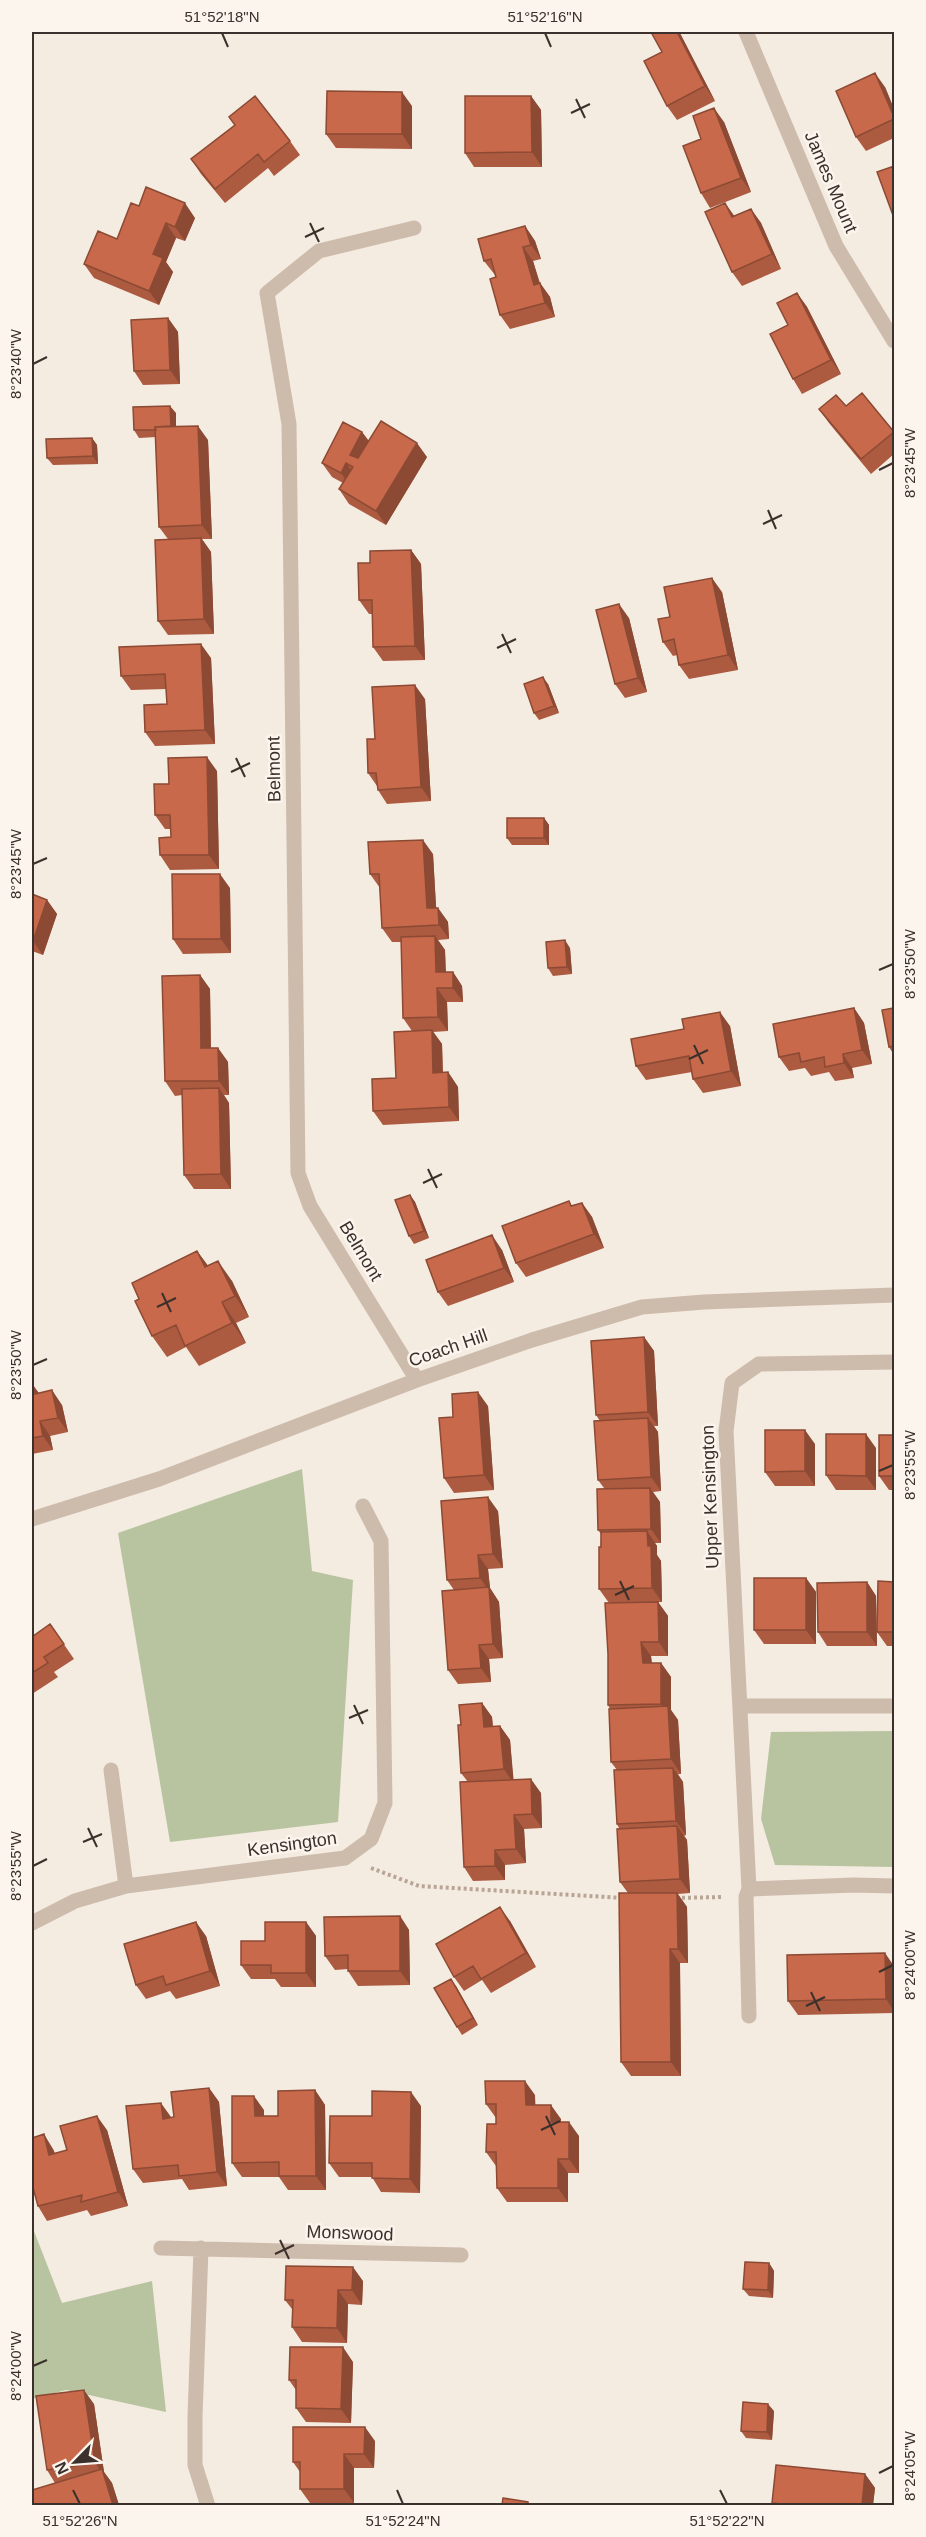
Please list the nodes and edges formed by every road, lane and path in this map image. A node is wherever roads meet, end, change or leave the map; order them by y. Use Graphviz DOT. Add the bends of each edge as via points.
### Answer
graph roads {
  1 [pos="746,32"];
  2 [pos="414,228"];
  3 [pos="894,341"];
  4 [pos="894,1295"];
  5 [pos="894,1362"];
  6 [pos="417,1380"];
  7 [pos="363,1506"];
  8 [pos="32,1519"];
  9 [pos="741,1706"];
  10 [pos="894,1706"];
  11 [pos="111,1770"];
  12 [pos="345,1858"];
  13 [pos="126,1886"];
  14 [pos="894,1886"];
  15 [pos="748,1893"];
  16 [pos="665,1898"];
  17 [pos="631,1899"];
  18 [pos="32,1923"];
  19 [pos="749,2016"];
  20 [pos="161,2248"];
  21 [pos="201,2248"];
  22 [pos="462,2255"];
  23 [pos="208,2505"];
  1 -- 3 [label="street, James Mount" via="836,246"];
  2 -- 6 [label="street, Belmont" via="319,251 267,293 289,424 298,1173 310,1206"];
  4 -- 6 [label="street, Coach Hill" via="642,1307"];
  5 -- 9 [label="street, Upper Kensington" via="759,1364 732,1383 726,1431"];
  6 -- 8 [label="street, Coach Hill" via="159,1479"];
  7 -- 12 [label="street, Kensington" via="381,1540 385,1803 371,1839"];
  9 -- 10 [label="street"];
  9 -- 15 [label="street, Upper Kensington"];
  11 -- 13 [label="street"];
  12 -- 13 [label="street, Kensington"];
  12 -- 17 [label="path" via="419,1886"];
  13 -- 18 [label="street, Kensington" via="75,1902"];
  14 -- 15 [label="street"];
  15 -- 16 [label="path"];
  15 -- 19 [label="street, Upper Kensington"];
  20 -- 21 [label="street, Monswood"];
  21 -- 22 [label="street, Monswood"];
  21 -- 23 [label="street" via="195,2465"];
}
